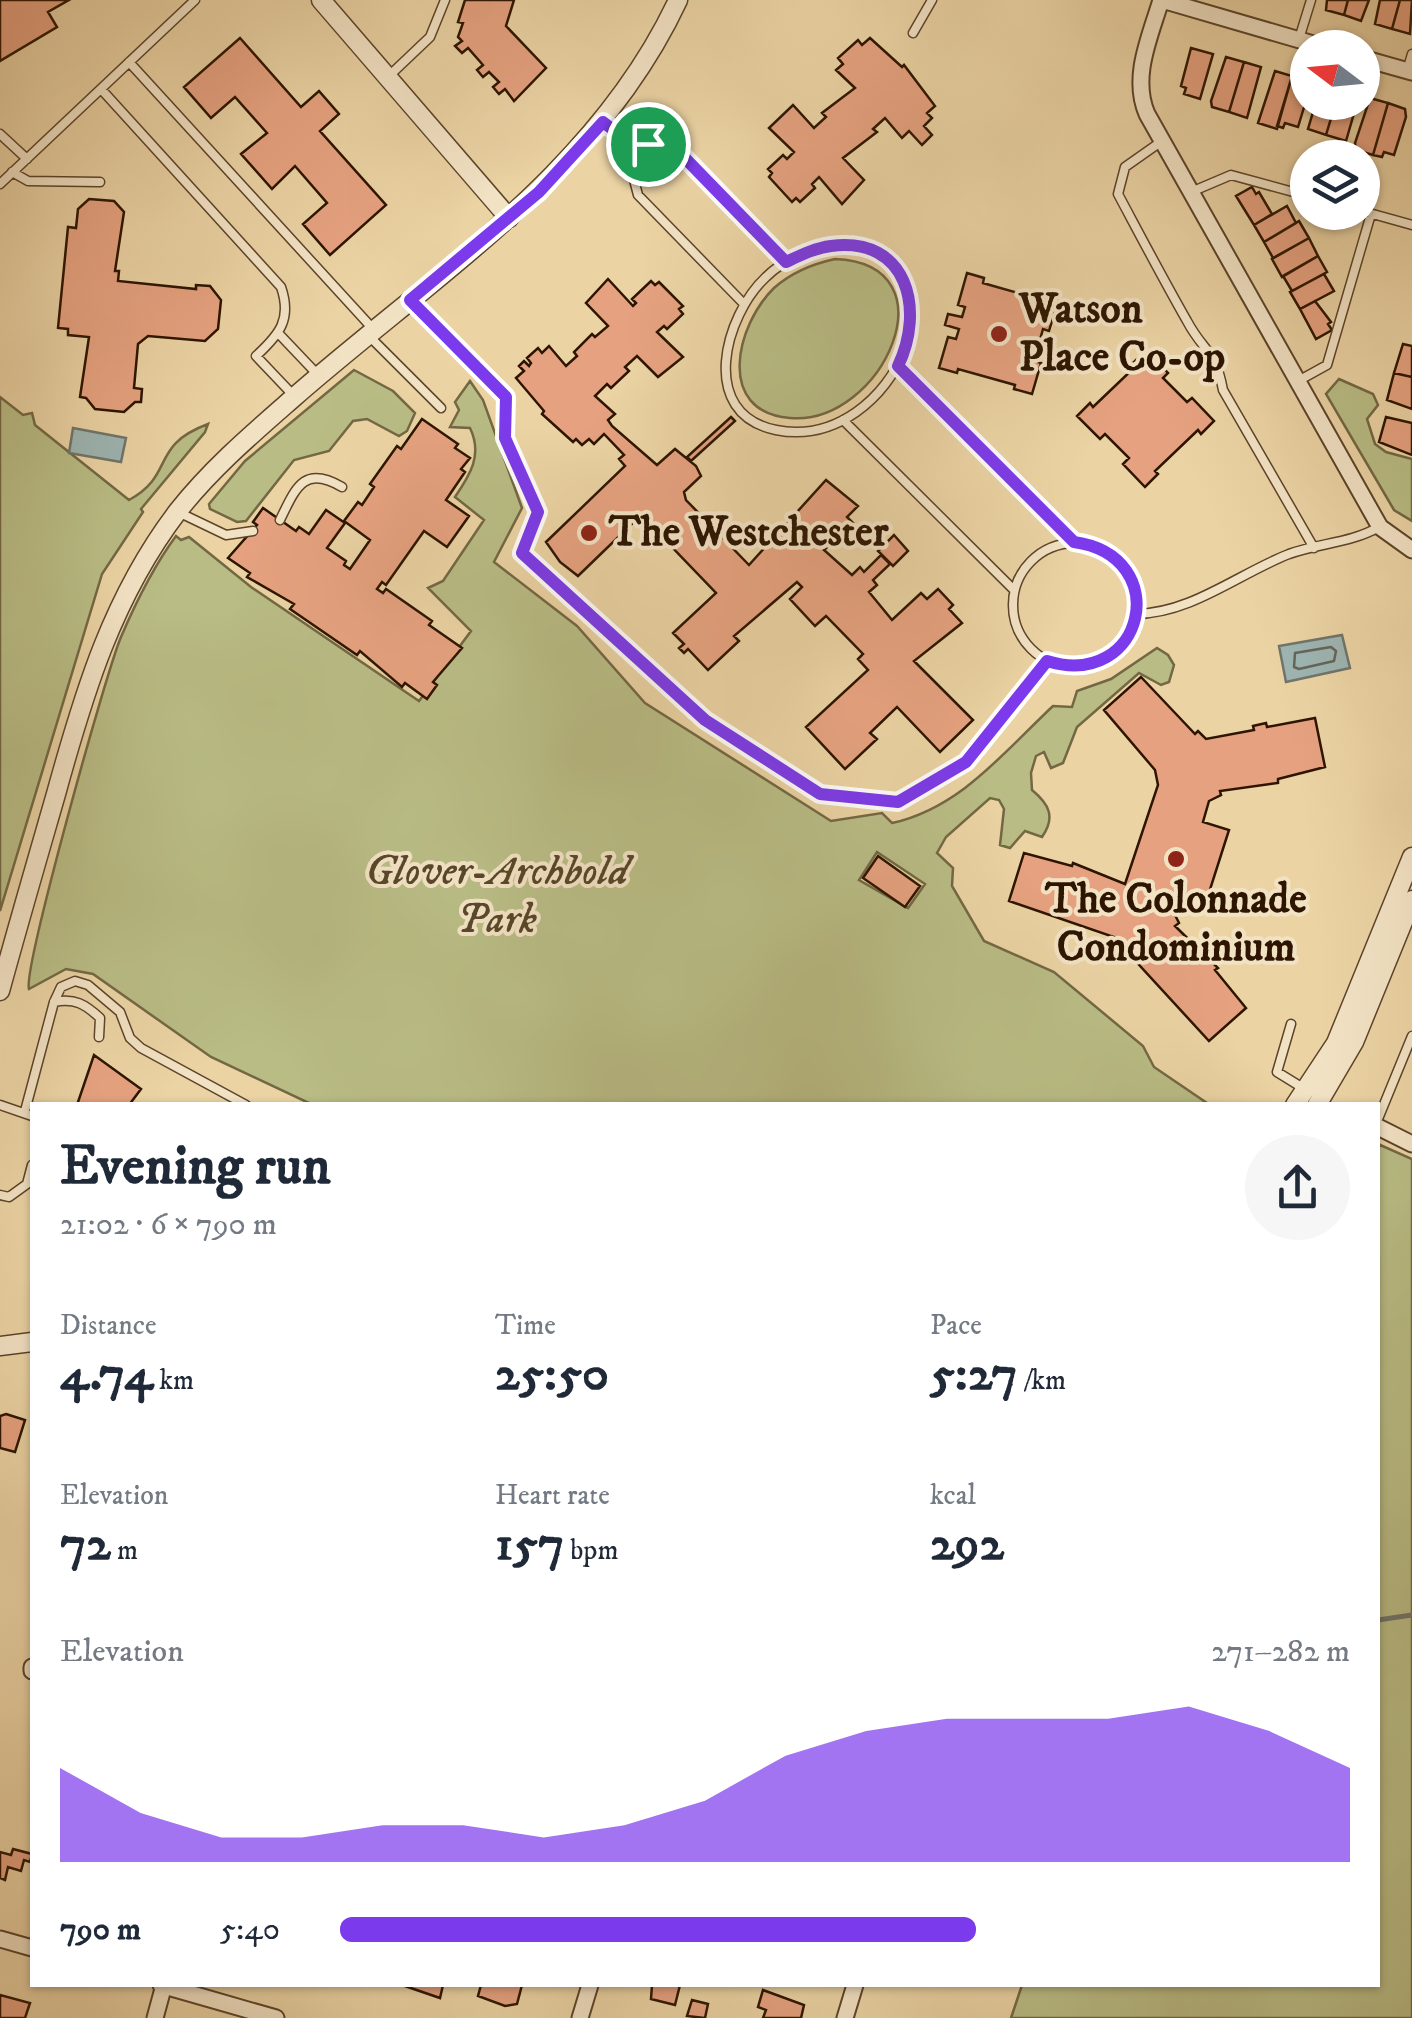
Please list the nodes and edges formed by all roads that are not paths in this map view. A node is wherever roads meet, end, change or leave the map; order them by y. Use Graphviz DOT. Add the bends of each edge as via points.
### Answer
graph roads {
  1 [pos="195,0"];
  2 [pos="321,0"];
  3 [pos="444,0"];
  4 [pos="678,0"];
  5 [pos="932,0"];
  6 [pos="1161,0"];
  7 [pos="1311,0"];
  8 [pos="1302,30"];
  9 [pos="913,33"];
  10 [pos="1290,37"];
  11 [pos="1412,54"];
  12 [pos="129,62"];
  13 [pos="1380,63"];
  14 [pos="1409,72"];
  15 [pos="388,77"];
  16 [pos="101,89"];
  17 [pos="603,122"];
  18 [pos="0,134"];
  19 [pos="623,138"];
  20 [pos="1162,141"];
  21 [pos="26,159"];
  22 [pos="12,172"];
  23 [pos="100,182"];
  24 [pos="0,184"];
  25 [pos="1290,191"];
  26 [pos="1190,192"];
  27 [pos="1380,216"];
  28 [pos="508,218"];
  29 [pos="1412,226"];
  30 [pos="1361,230"];
  31 [pos="786,262"];
  32 [pos="410,300"];
  33 [pos="743,303"];
  34 [pos="371,332"];
  35 [pos="280,335"];
  36 [pos="898,366"];
  37 [pos="319,376"];
  38 [pos="1297,382"];
  39 [pos="295,396"];
  40 [pos="441,408"];
  41 [pos="843,420"];
  42 [pos="342,487"];
  43 [pos="178,512"];
  44 [pos="280,520"];
  45 [pos="1380,527"];
  46 [pos="252,531"];
  47 [pos="1074,542"];
  48 [pos="1314,548"];
  49 [pos="1412,550"];
  50 [pos="1014,590"];
  51 [pos="1136,614"];
  52 [pos="1047,661"];
  53 [pos="1412,857"];
  54 [pos="1412,900"];
  55 [pos="3,968"];
  56 [pos="0,991"];
  57 [pos="54,1002"];
  58 [pos="1291,1024"];
  59 [pos="98,1036"];
  60 [pos="1412,1036"];
  61 [pos="1314,1101"];
  62 [pos="32,1102"];
  63 [pos="240,1102"];
  64 [pos="0,1105"];
  65 [pos="29,1114"];
  66 [pos="1380,1114"];
  67 [pos="1380,1129"];
  68 [pos="1412,1144"];
  69 [pos="30,1173"];
  70 [pos="0,1196"];
  71 [pos="0,1939"];
  72 [pos="30,1947"];
  73 [pos="163,1987"];
  74 [pos="170,1987"];
  75 [pos="589,1987"];
  76 [pos="854,1987"];
  77 [pos="155,2018"];
  78 [pos="276,2018"];
  79 [pos="580,2018"];
  80 [pos="845,2018"];
  1 -- 12 [label="lane"];
  2 -- 15 [label="street"];
  3 -- 15 [label="lane" via="430,37"];
  4 -- 17 [label="street"];
  5 -- 9 [label="lane"];
  6 -- 10 [label="street"];
  6 -- 20 [label="street" via="1139,82"];
  7 -- 8 [label="lane"];
  11 -- 14 [label="lane"];
  12 -- 16 [label="lane"];
  12 -- 34 [label="lane"];
  13 -- 14 [label="street"];
  15 -- 28 [label="street"];
  16 -- 21 [label="lane"];
  16 -- 35 [label="lane" via="282,287 288,308"];
  17 -- 19 [label="lane"];
  17 -- 28 [label="street"];
  18 -- 21 [label="lane"];
  19 -- 31 [label="lane" via="681,154"];
  19 -- 33 [label="lane" via="638,195"];
  20 -- 26 [label="street"];
  20 -- 48 [label="lane" via="1125,167 1118,194"];
  21 -- 22 [label="lane"];
  22 -- 23 [label="lane" via="28,181"];
  22 -- 24 [label="lane"];
  25 -- 26 [label="lane" via="1231,175"];
  26 -- 38 [label="street"];
  27 -- 29 [label="lane"];
  28 -- 32 [label="street"];
  30 -- 38 [label="lane" via="1326,365"];
  31 -- 33 [label="lane"];
  31 -- 36 [label="lane" via="834,246 867,250 894,266 905,282 912,325"];
  32 -- 34 [label="street"];
  32 -- 52 [label="lane" via="506,397 505,438 538,512 522,553 705,720 820,794 898,802 966,762"];
  33 -- 41 [label="lane" via="724,364 737,404 760,424 791,432"];
  34 -- 37 [label="street"];
  34 -- 40 [label="lane"];
  35 -- 37 [label="lane"];
  35 -- 39 [label="lane" via="256,356"];
  36 -- 41 [label="lane" via="880,392"];
  36 -- 47 [label="lane"];
  37 -- 39 [label="street"];
  38 -- 45 [label="street"];
  39 -- 43 [label="street"];
  41 -- 50 [label="lane"];
  42 -- 44 [label="lane" via="312,476"];
  43 -- 46 [label="lane" via="226,536"];
  43 -- 55 [label="street" via="128,590 97,656"];
  45 -- 48 [label="lane"];
  45 -- 49 [label="street"];
  47 -- 50 [label="lane" via="1036,556"];
  47 -- 51 [label="lane" via="1094,545 1126,568"];
  48 -- 51 [label="lane" via="1184,605"];
  50 -- 52 [label="lane" via="1018,631"];
  51 -- 52 [label="lane" via="1123,644 1107,658 1078,667"];
  53 -- 61 [label="street"];
  54 -- 61 [label="street" via="1354,1042"];
  55 -- 56 [label="street"];
  57 -- 59 [label="lane" via="71,999 89,1008 100,1018"];
  57 -- 62 [label="lane"];
  57 -- 63 [label="lane" via="61,987 88,985 120,1012 141,1048"];
  58 -- 61 [label="lane" via="1277,1072"];
  60 -- 66 [label="lane"];
  64 -- 65 [label="lane"];
  67 -- 68 [label="street"];
  69 -- 70 [label="lane" via="27,1184 9,1198"];
  71 -- 72 [label="street"];
  73 -- 77 [label="street"];
  74 -- 78 [label="street"];
  75 -- 79 [label="street"];
  76 -- 80 [label="street"];
}
